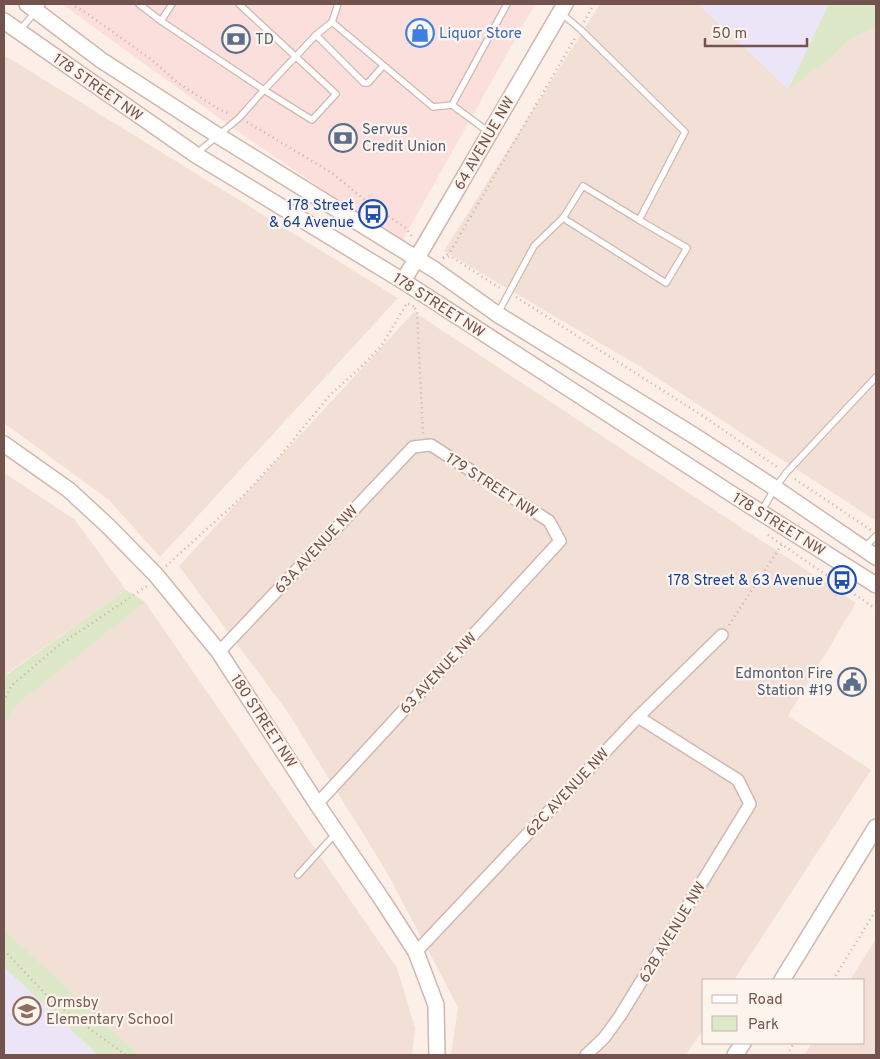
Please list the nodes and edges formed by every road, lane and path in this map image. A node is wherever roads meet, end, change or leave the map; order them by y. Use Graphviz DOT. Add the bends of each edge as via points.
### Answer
graph roads {
  1 [pos="71,4"];
  2 [pos="139,4"];
  3 [pos="172,4"];
  4 [pos="239,4"];
  5 [pos="338,4"];
  6 [pos="507,4"];
  7 [pos="594,4"];
  8 [pos="35,6"];
  9 [pos="563,8"];
  10 [pos="4,21"];
  11 [pos="161,21"];
  12 [pos="332,22"];
  13 [pos="580,29"];
  14 [pos="18,32"];
  15 [pos="316,35"];
  16 [pos="296,56"];
  17 [pos="383,66"];
  18 [pos="264,90"];
  19 [pos="452,105"];
  20 [pos="239,118"];
  21 [pos="490,134"];
  22 [pos="217,135"];
  23 [pos="196,154"];
  24 [pos="563,218"];
  25 [pos="639,220"];
  26 [pos="420,253"];
  27 [pos="439,264"];
  28 [pos="402,281"];
  29 [pos="422,293"];
  30 [pos="508,293"];
  31 [pos="414,307"];
  32 [pos="497,314"];
  33 [pos="876,376"];
  34 [pos="4,444"];
  35 [pos="418,446"];
  36 [pos="786,473"];
  37 [pos="775,488"];
  38 [pos="760,512"];
  39 [pos="876,535"];
  40 [pos="560,541"];
  41 [pos="782,544"];
  42 [pos="870,552"];
  43 [pos="156,575"];
  44 [pos="876,585"];
  45 [pos="722,635"];
  46 [pos="219,652"];
  47 [pos="4,702"];
  48 [pos="638,717"];
  49 [pos="317,804"];
  50 [pos="876,827"];
  51 [pos="336,832"];
  52 [pos="298,876"];
  53 [pos="876,910"];
  54 [pos="4,950"];
  55 [pos="416,952"];
  56 [pos="783,979"];
  57 [pos="834,979"];
  58 [pos="742,1044"];
  59 [pos="793,1044"];
  60 [pos="126,1055"];
  61 [pos="437,1055"];
  62 [pos="586,1055"];
  63 [pos="735,1055"];
  64 [pos="787,1055"];
  1 -- 20 [label="path" via="152,60 178,83 220,110"];
  2 -- 11 [label="lane"];
  3 -- 11 [label="lane"];
  4 -- 16 [label="lane"];
  5 -- 12 [label="lane"];
  6 -- 19 [label="lane"];
  7 -- 13 [label="path"];
  8 -- 14 [label="lane"];
  8 -- 22 [label="main road, 178 STREET NW" via="101,60"];
  9 -- 13 [label="lane"];
  9 -- 21 [label="main road, 64 AVENUE NW"];
  10 -- 14 [label="main road, 178 STREET NW"];
  11 -- 18 [label="lane"];
  12 -- 15 [label="lane"];
  12 -- 17 [label="lane"];
  13 -- 25 [label="lane" via="685,132"];
  13 -- 27 [label="path" via="450,252"];
  14 -- 23 [label="main road, 178 STREET NW"];
  15 -- 16 [label="lane"];
  15 -- 17 [label="lane" via="364,83 368,83"];
  16 -- 18 [label="lane"];
  16 -- 18 [label="lane" via="336,94 312,120"];
  17 -- 19 [label="lane" via="433,107"];
  18 -- 20 [label="lane"];
  19 -- 21 [label="lane"];
  20 -- 22 [label="lane"];
  20 -- 26 [label="path" via="332,173 406,228"];
  21 -- 26 [label="main road, 64 AVENUE NW"];
  22 -- 23 [label="lane"];
  22 -- 26 [label="main road, 178 STREET NW"];
  23 -- 28 [label="main road, 178 STREET NW"];
  24 -- 25 [label="lane" via="583,186"];
  24 -- 25 [label="lane" via="666,283 687,248"];
  24 -- 30 [label="lane" via="534,246"];
  26 -- 27 [label="main road, 178 STREET NW"];
  26 -- 27 [label="path"];
  26 -- 28 [label="main road, 64 AVENUE NW"];
  27 -- 30 [label="path" via="450,256"];
  27 -- 32 [label="main road, 178 STREET NW"];
  28 -- 29 [label="main road, 178 STREET NW"];
  29 -- 31 [label="path"];
  29 -- 38 [label="main road, 178 STREET NW"];
  30 -- 32 [label="lane"];
  30 -- 36 [label="path" via="706,418"];
  31 -- 35 [label="path"];
  31 -- 43 [label="path" via="407,303 382,345 330,395 242,497"];
  32 -- 37 [label="main road, 178 STREET NW"];
  33 -- 36 [label="lane"];
  34 -- 43 [label="main road, 180 STREET NW" via="69,490"];
  35 -- 40 [label="street, 179 STREET NW" via="431,446 550,521"];
  35 -- 46 [label="street, 63A AVENUE NW"];
  36 -- 37 [label="lane"];
  36 -- 39 [label="path"];
  37 -- 38 [label="lane"];
  37 -- 42 [label="main road, 178 STREET NW"];
  38 -- 44 [label="main road, 178 STREET NW"];
  39 -- 42 [label="lane"];
  40 -- 49 [label="street, 63 AVENUE NW"];
  41 -- 45 [label="path"];
  43 -- 46 [label="main road, 180 STREET NW"];
  43 -- 47 [label="path" via="146,588 58,646 11,686"];
  45 -- 48 [label="street, 62C AVENUE NW"];
  46 -- 49 [label="main road, 180 STREET NW"];
  48 -- 55 [label="street, 62C AVENUE NW"];
  48 -- 62 [label="street, 62B AVENUE NW" via="738,780 750,804 620,1016"];
  49 -- 51 [label="main road, 180 STREET NW"];
  50 -- 56 [label="main road"];
  51 -- 52 [label="lane"];
  51 -- 55 [label="main road, 180 STREET NW"];
  53 -- 57 [label="path"];
  54 -- 60 [label="path" via="53,1002"];
  55 -- 61 [label="main road, 180 STREET NW" via="436,1005"];
  58 -- 63 [label="main road"];
  59 -- 64 [label="path"];
}
